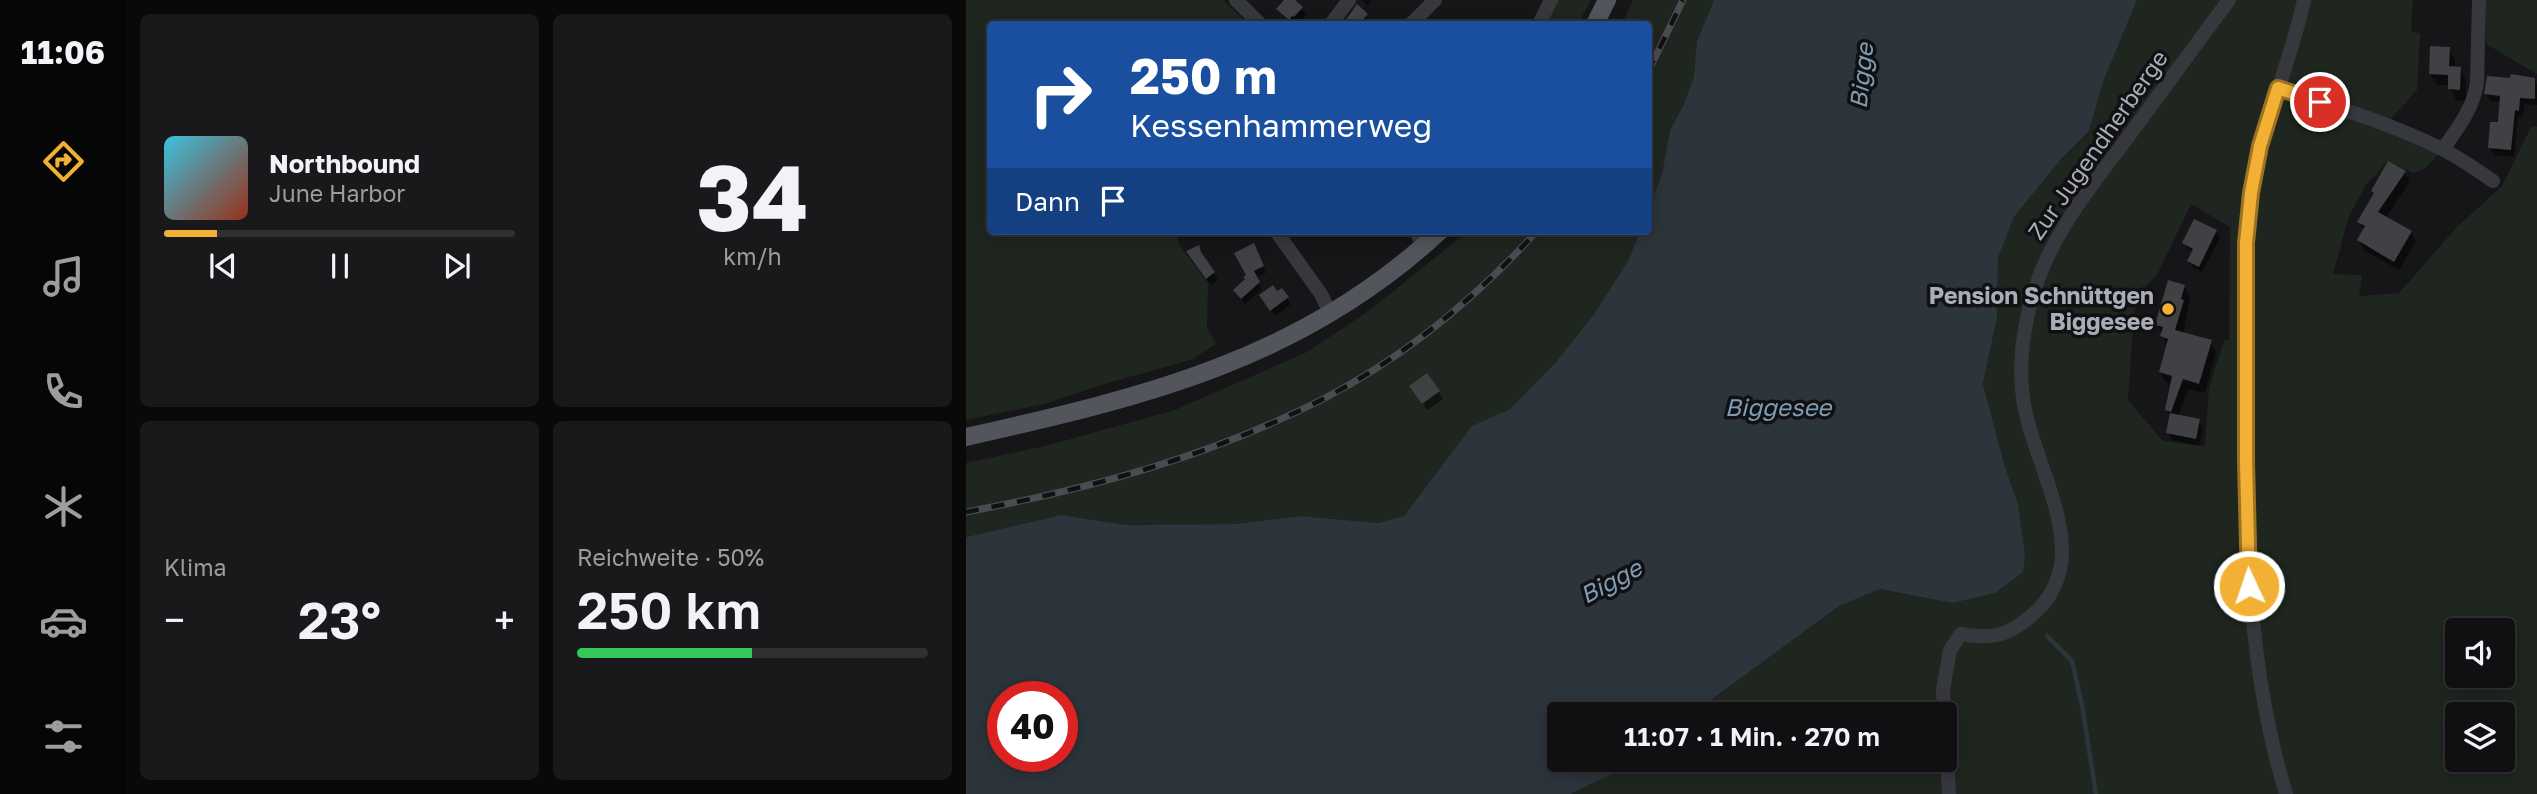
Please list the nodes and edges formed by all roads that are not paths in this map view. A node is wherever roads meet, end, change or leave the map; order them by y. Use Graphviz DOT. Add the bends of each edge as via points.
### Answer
graph roads {
  1 [pos="1236,0"];
  2 [pos="1349,0"];
  3 [pos="1435,0"];
  4 [pos="1551,0"];
  5 [pos="1608,0"];
  6 [pos="2229,0"];
  7 [pos="2304,0"];
  8 [pos="2479,0"];
  9 [pos="1257,21"];
  10 [pos="1333,21"];
  11 [pos="1414,21"];
  12 [pos="1540,21"];
  13 [pos="1597,21"];
  14 [pos="2278,88"];
  15 [pos="2443,149"];
  16 [pos="2493,181"];
  17 [pos="1279,235"];
  18 [pos="1419,239"];
  19 [pos="1331,313"];
  20 [pos="966,437"];
  21 [pos="1949,794"];
  22 [pos="2286,794"];
  1 -- 9 [label="street"];
  2 -- 10 [label="street"];
  3 -- 11 [label="street"];
  4 -- 12 [label="street"];
  5 -- 13 [label="main road"];
  6 -- 21 [label="street, Zur Jugendherberge" via="2103,170 2055,242 2039,277 2022,348 2022,390 2028,426 2060,525 2063,553 2049,595 2021,625 2003,635 1961,635 1950,650 1943,690"];
  7 -- 14 [label="street"];
  8 -- 15 [label="street" via="2475,96"];
  14 -- 15 [label="street"];
  14 -- 22 [label="street" via="2260,146 2246,243 2246,461 2253,628 2269,729"];
  15 -- 16 [label="street"];
  17 -- 19 [label="street"];
  18 -- 19 [label="main road" via="1386,275"];
  19 -- 20 [label="main road" via="1195,378"];
}
